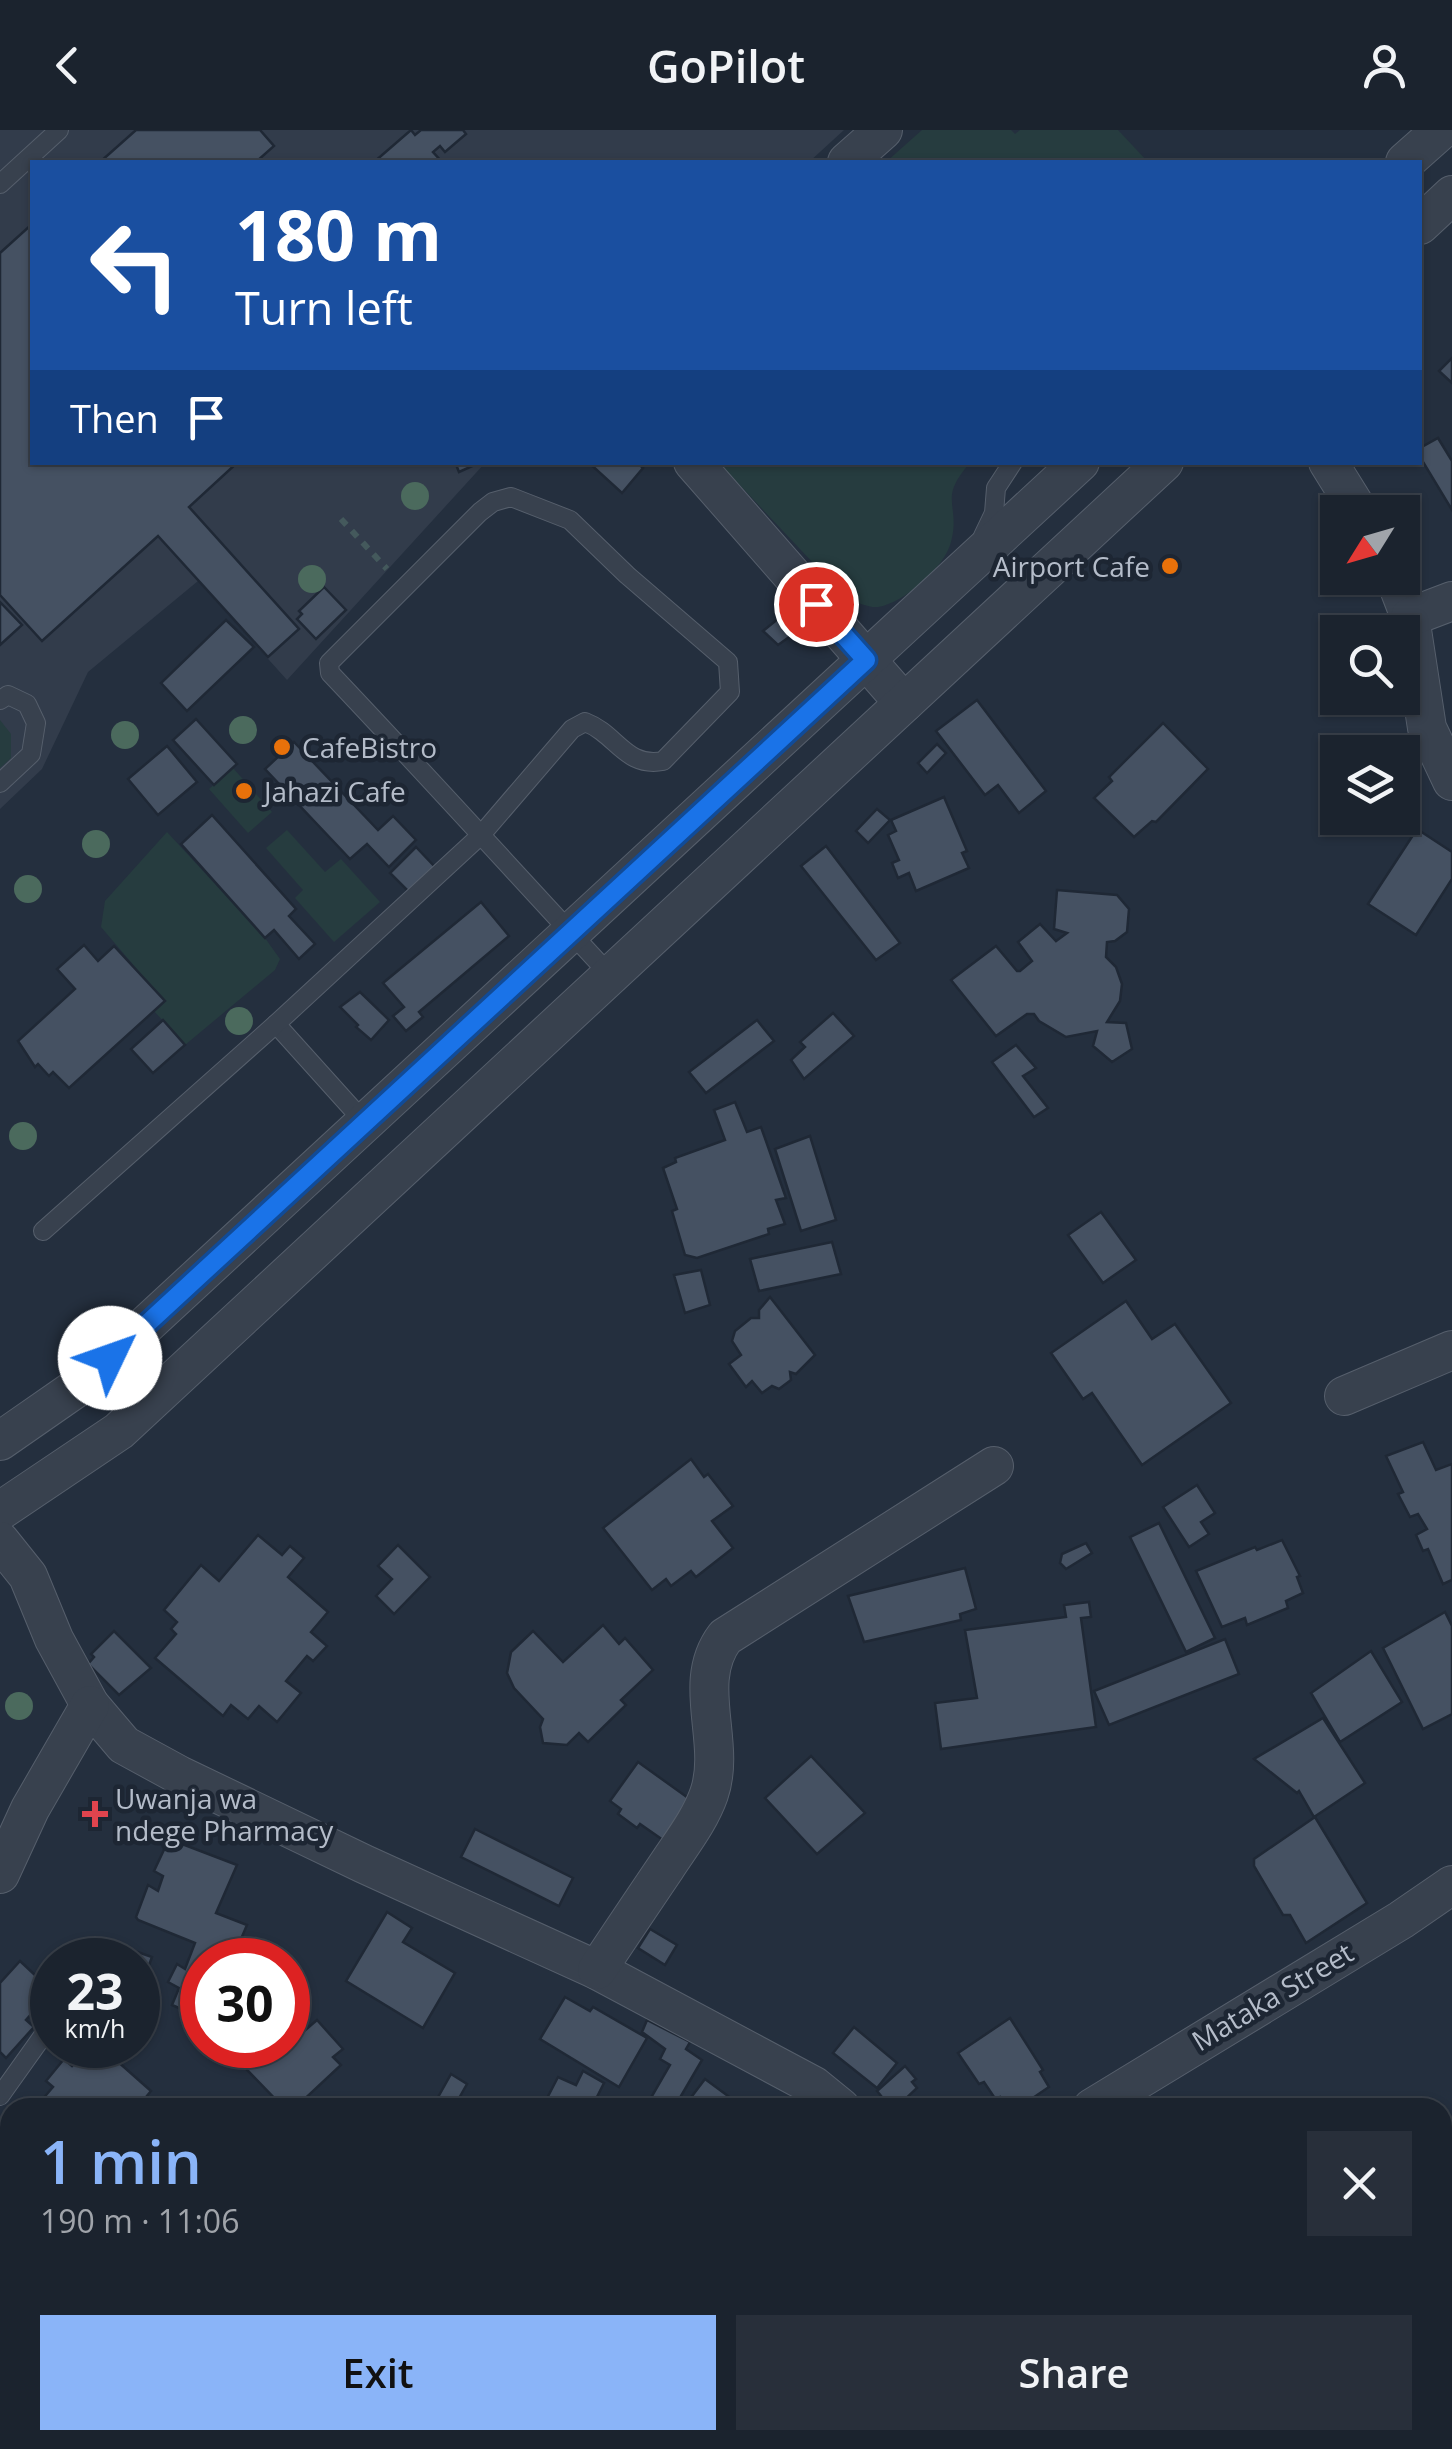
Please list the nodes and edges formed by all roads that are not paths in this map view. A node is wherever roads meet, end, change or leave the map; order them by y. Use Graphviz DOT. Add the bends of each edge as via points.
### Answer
graph roads {
  1 [pos="58,130"];
  2 [pos="883,130"];
  3 [pos="1440,130"];
  4 [pos="850,160"];
  5 [pos="1407,160"];
  6 [pos="0,184"];
  7 [pos="1452,196"];
  8 [pos="1422,223"];
  9 [pos="695,465"];
  10 [pos="1011,465"];
  11 [pos="1077,465"];
  12 [pos="1161,465"];
  13 [pos="1330,465"];
  14 [pos="1348,495"];
  15 [pos="966,567"];
  16 [pos="1452,601"];
  17 [pos="1415,615"];
  18 [pos="866,660"];
  19 [pos="1420,682"];
  20 [pos="0,700"];
  21 [pos="904,703"];
  22 [pos="1452,781"];
  23 [pos="0,782"];
  24 [pos="481,835"];
  25 [pos="571,933"];
  26 [pos="611,976"];
  27 [pos="276,1024"];
  28 [pos="366,1124"];
  29 [pos="43,1231"];
  30 [pos="1452,1350"];
  31 [pos="1344,1396"];
  32 [pos="0,1440"];
  33 [pos="994,1466"];
  34 [pos="0,1511"];
  35 [pos="0,1541"];
  36 [pos="90,1704"];
  37 [pos="0,1874"];
  38 [pos="1452,1885"];
  39 [pos="597,1970"];
  40 [pos="30,2054"];
  41 [pos="0,2096"];
  42 [pos="829,2098"];
  43 [pos="1107,2098"];
  1 -- 6 [label="lane"];
  2 -- 4 [label="street"];
  3 -- 5 [label="street"];
  7 -- 8 [label="street"];
  9 -- 18 [label="street"];
  10 -- 15 [label="lane"];
  11 -- 15 [label="street"];
  12 -- 21 [label="street"];
  13 -- 14 [label="street"];
  15 -- 18 [label="street"];
  16 -- 17 [label="street"];
  18 -- 21 [label="street"];
  18 -- 25 [label="street"];
  19 -- 22 [label="street" via="1427,728"];
  20 -- 23 [label="lane" via="8,695 27,704 36,723 31,754"];
  21 -- 26 [label="street"];
  24 -- 24 [label="lane" via="572,729 585,722 599,727 648,764 663,760 730,692 728,662 570,520 510,497 480,512 328,663"];
  24 -- 25 [label="lane"];
  24 -- 27 [label="lane"];
  25 -- 26 [label="lane"];
  25 -- 28 [label="street"];
  26 -- 34 [label="street" via="120,1431"];
  27 -- 28 [label="lane"];
  27 -- 29 [label="lane"];
  28 -- 32 [label="street" via="82,1384"];
  30 -- 31 [label="street"];
  33 -- 39 [label="street" via="725,1637 712,1653 710,1792"];
  35 -- 36 [label="street" via="28,1576"];
  36 -- 37 [label="street"];
  36 -- 39 [label="street" via="124,1745 179,1775"];
  38 -- 43 [label="street, Mataka Street"];
  39 -- 42 [label="street"];
  40 -- 41 [label="lane"];
}
